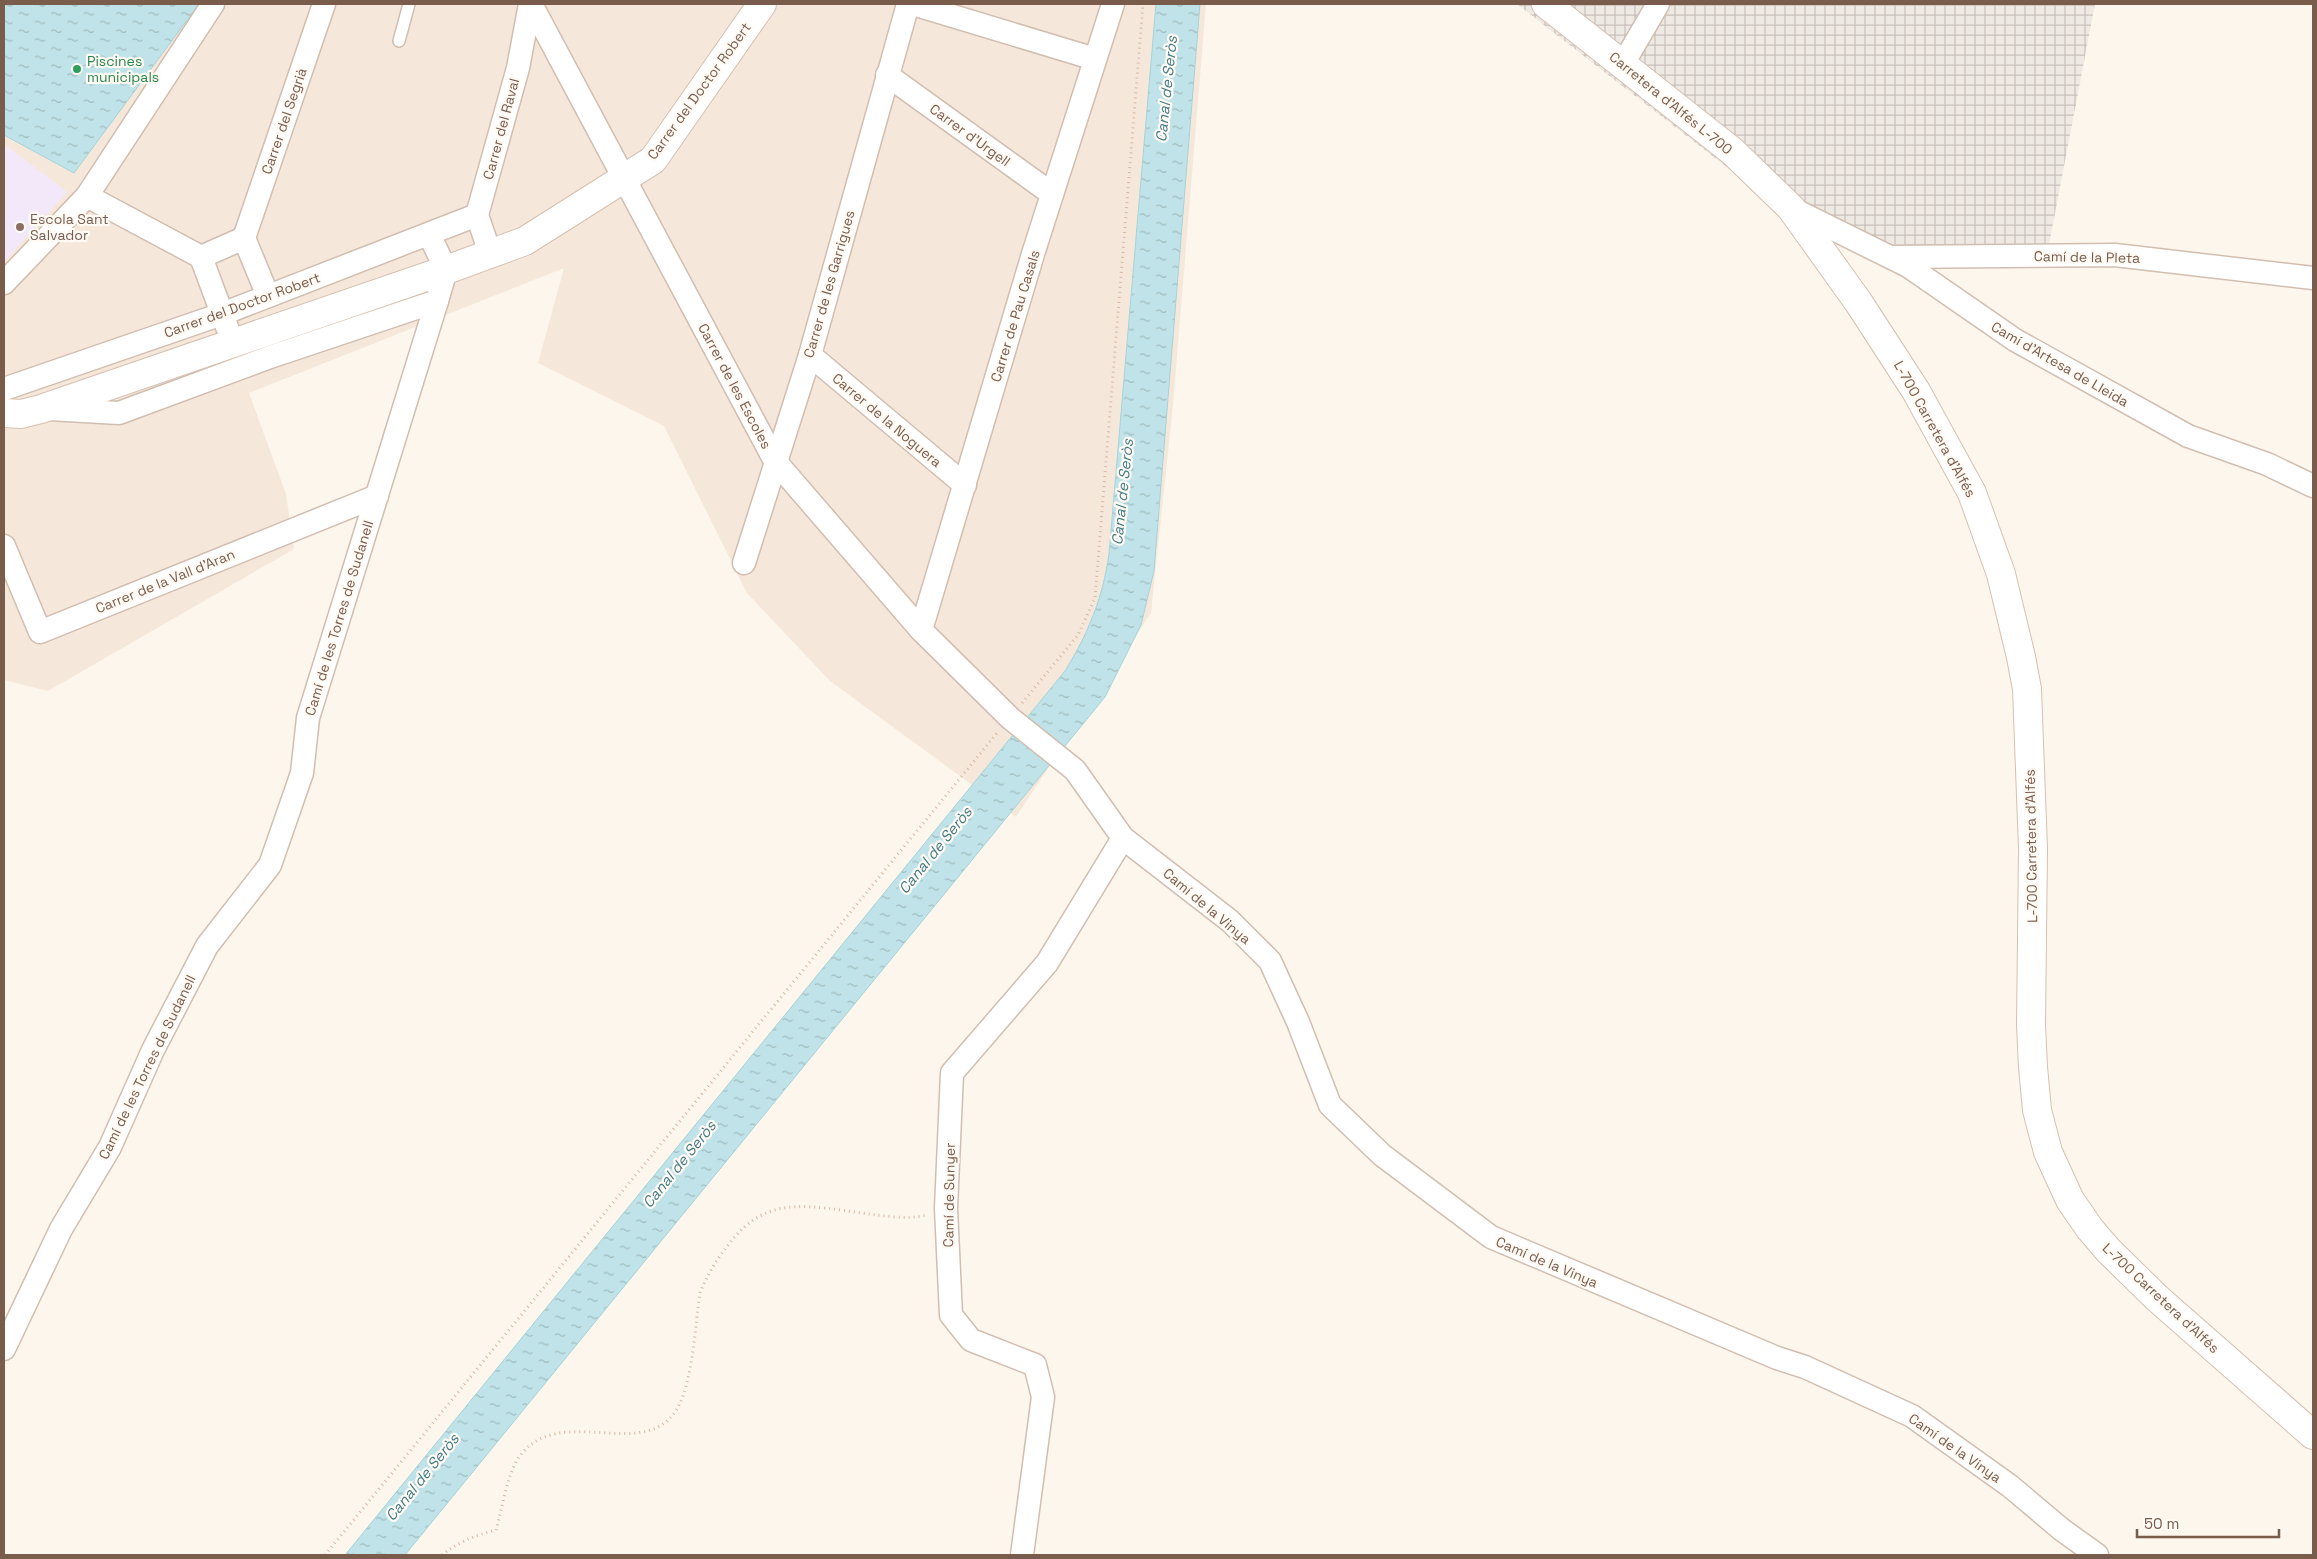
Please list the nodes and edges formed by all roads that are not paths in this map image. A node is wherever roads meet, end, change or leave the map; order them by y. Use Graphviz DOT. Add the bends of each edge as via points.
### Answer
graph roads {
  1 [pos="213,4"];
  2 [pos="324,4"];
  3 [pos="409,4"];
  4 [pos="531,4"];
  5 [pos="762,4"];
  6 [pos="908,4"];
  7 [pos="913,4"];
  8 [pos="1113,4"];
  9 [pos="1546,4"];
  10 [pos="1658,4"];
  11 [pos="399,41"];
  12 [pos="1095,59"];
  13 [pos="1623,64"];
  14 [pos="887,76"];
  15 [pos="624,178"];
  16 [pos="1052,194"];
  17 [pos="87,196"];
  18 [pos="1791,208"];
  19 [pos="477,215"];
  20 [pos="429,234"];
  21 [pos="244,238"];
  22 [pos="490,253"];
  23 [pos="201,257"];
  24 [pos="1890,257"];
  25 [pos="446,270"];
  26 [pos="2313,278"];
  27 [pos="4,283"];
  28 [pos="268,296"];
  29 [pos="437,302"];
  30 [pos="246,305"];
  31 [pos="222,314"];
  32 [pos="233,343"];
  33 [pos="263,346"];
  34 [pos="810,355"];
  35 [pos="4,389"];
  36 [pos="22,412"];
  37 [pos="4,436"];
  38 [pos="775,461"];
  39 [pos="965,485"];
  40 [pos="2313,486"];
  41 [pos="377,496"];
  42 [pos="4,546"];
  43 [pos="744,563"];
  44 [pos="922,630"];
  45 [pos="1062,760"];
  46 [pos="1123,838"];
  47 [pos="4,1350"];
  48 [pos="2313,1434"];
  49 [pos="1022,1555"];
  50 [pos="2097,1555"];
  1 -- 17 [label="street"];
  2 -- 21 [label="street, Carrer del Segrià"];
  3 -- 11 [label="lane"];
  4 -- 15 [label="street, Carrer de les Escoles"];
  4 -- 19 [label="street, Carrer del Raval" via="518,68"];
  5 -- 15 [label="street, Carrer del Doctor Robert" via="653,160"];
  6 -- 14 [label="street, Carrer de les Garrigues"];
  7 -- 12 [label="street"];
  8 -- 12 [label="street, Carrer de Pau Casals"];
  9 -- 13 [label="street, Carretera d'Alfés L-700"];
  10 -- 13 [label="street"];
  12 -- 16 [label="street, Carrer de Pau Casals"];
  13 -- 18 [label="street, Carretera d'Alfés L-700" via="1732,151"];
  14 -- 16 [label="street, Carrer d'Urgell"];
  14 -- 34 [label="street, Carrer de les Garrigues"];
  15 -- 22 [label="street, Carrer del Doctor Robert" via="525,241"];
  15 -- 38 [label="street, Carrer de les Escoles"];
  16 -- 39 [label="street, Carrer de Pau Casals"];
  17 -- 23 [label="street"];
  17 -- 27 [label="street"];
  18 -- 24 [label="street, Camí d'Artesa de Lleida"];
  18 -- 48 [label="street, L-700 Carretera d'Alfés" via="1859,303 1916,391 1972,493 2001,574 2027,690 2033,849 2031,1025 2037,1110 2059,1178 2070,1200 2108,1250 2157,1298"];
  19 -- 20 [label="street, Carrer del Doctor Robert"];
  19 -- 22 [label="street"];
  20 -- 25 [label="street"];
  20 -- 28 [label="street, Carrer del Doctor Robert"];
  21 -- 23 [label="street"];
  21 -- 28 [label="street"];
  22 -- 25 [label="street, Carrer del Doctor Robert"];
  23 -- 31 [label="street"];
  24 -- 26 [label="street, Camí de la Pleta" via="2115,255"];
  24 -- 40 [label="street, Camí d'Artesa de Lleida" via="2015,340 2172,428 2267,464"];
  25 -- 29 [label="street"];
  25 -- 33 [label="street, Carrer del Doctor Robert" via="400,284"];
  28 -- 30 [label="street, Carrer del Doctor Robert"];
  29 -- 33 [label="street, Carrer del Doctor Robert"];
  29 -- 41 [label="street, Camí de les Torres de Sudanell"];
  30 -- 31 [label="street, Carrer del Doctor Robert"];
  30 -- 33 [label="street"];
  31 -- 32 [label="street"];
  31 -- 35 [label="street, Carrer del Doctor Robert"];
  32 -- 33 [label="street, Carrer del Doctor Robert"];
  32 -- 36 [label="street, Carrer del Doctor Robert"];
  33 -- 36 [label="street, Carrer del Doctor Robert" via="119,412"];
  34 -- 38 [label="street, Carrer de les Garrigues"];
  34 -- 39 [label="street, Carrer de la Noguera"];
  36 -- 37 [label="street"];
  38 -- 43 [label="street, Carrer de les Garrigues"];
  38 -- 44 [label="street, Carrer de les Escoles"];
  39 -- 44 [label="street, Carrer de Pau Casals"];
  41 -- 42 [label="street, Carrer de la Vall d'Aran" via="40,632"];
  41 -- 47 [label="street, Camí de les Torres de Sudanell" via="308,718 302,773 270,866 207,946 153,1050 110,1146 61,1230"];
  44 -- 45 [label="street, Carrer de les Escoles" via="1010,718"];
  45 -- 46 [label="street, Camí de la Vinya" via="1075,770"];
  46 -- 49 [label="street, Camí de Sunyer" via="1046,963 952,1073 946,1208 951,1315 971,1340 1035,1365 1043,1397"];
  46 -- 50 [label="street, Camí de la Vinya" via="1230,920 1270,961 1330,1105 1382,1155 1490,1237 1805,1367 1912,1416 2010,1486 2061,1530"];
}
